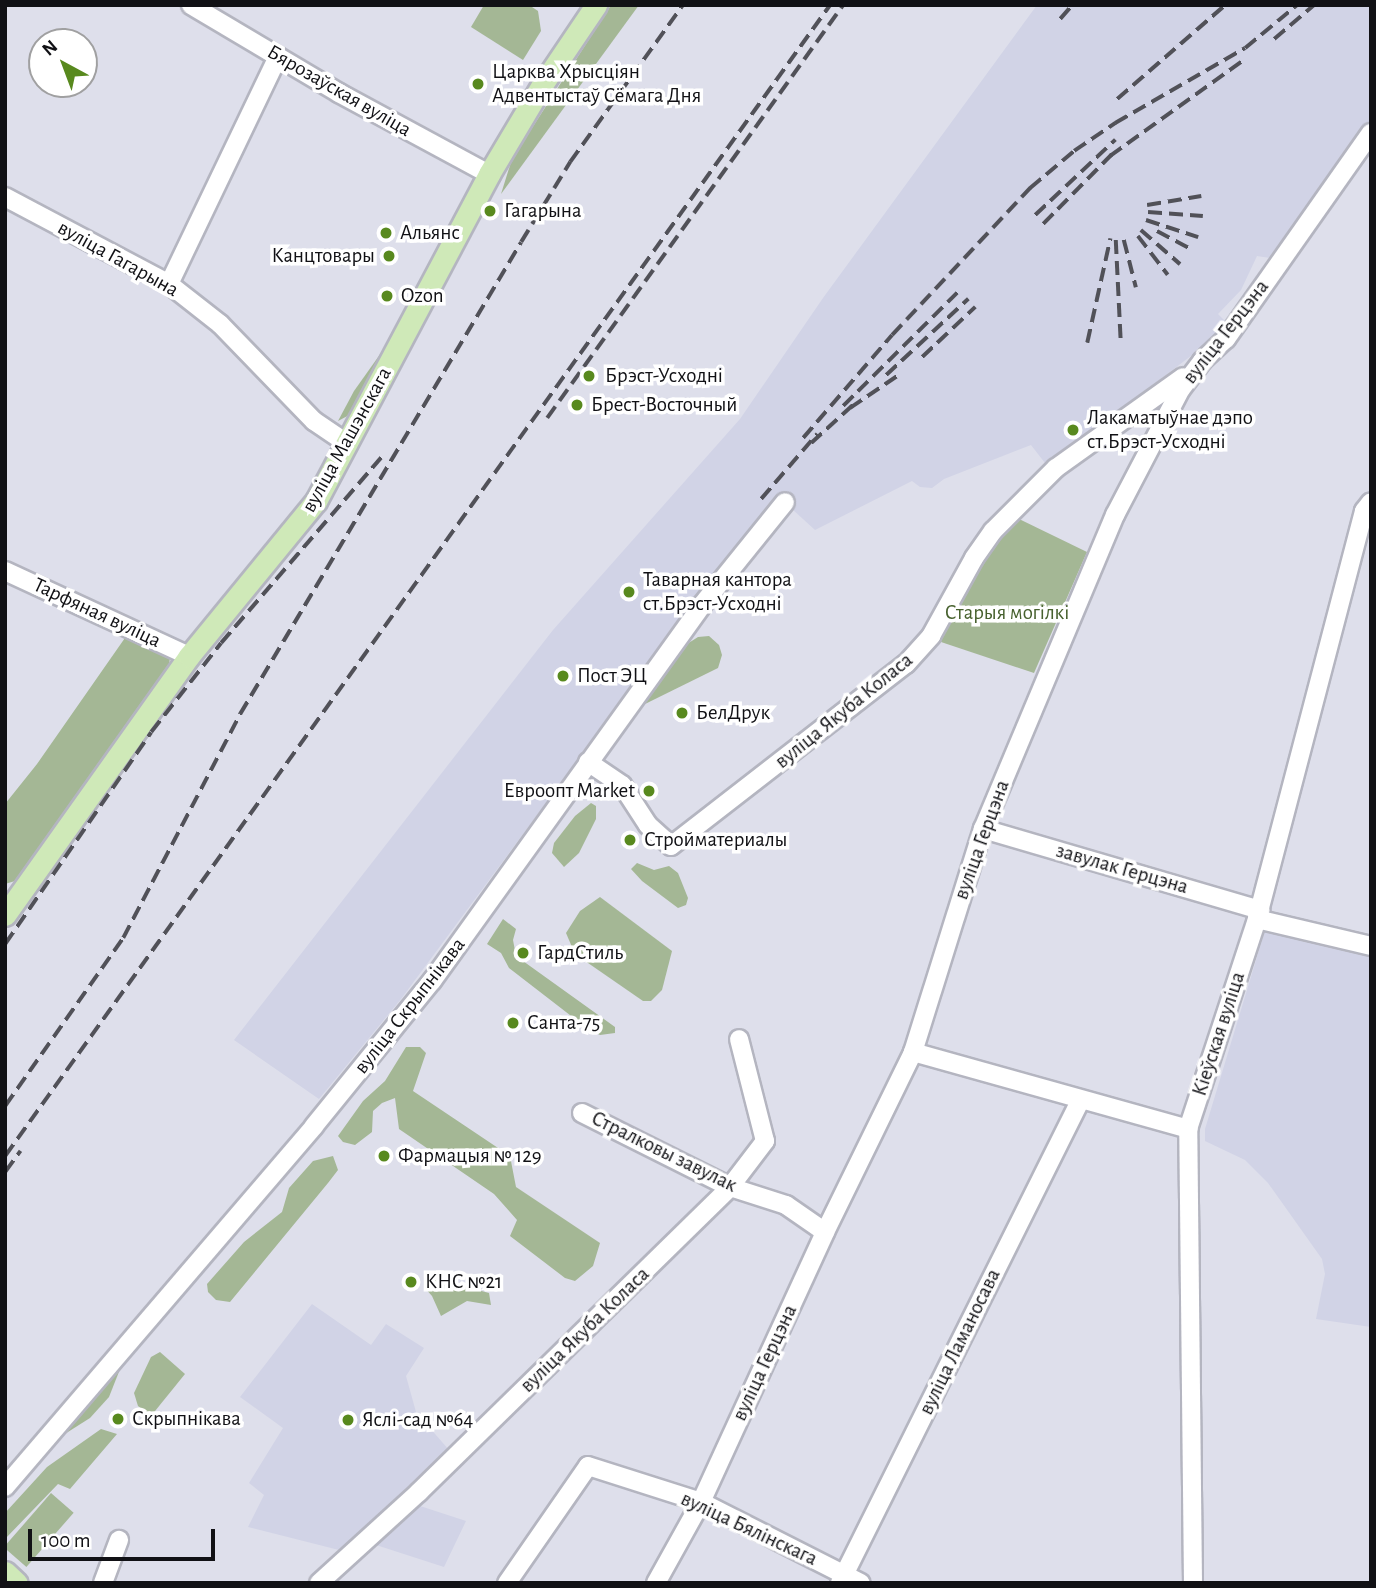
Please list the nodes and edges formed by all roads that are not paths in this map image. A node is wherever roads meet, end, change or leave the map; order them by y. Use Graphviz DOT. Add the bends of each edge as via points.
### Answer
graph roads {
  1 [pos="191,5"];
  2 [pos="596,5"];
  3 [pos="278,57"];
  4 [pos="1371,133"];
  5 [pos="489,174"];
  6 [pos="5,197"];
  7 [pos="169,284"];
  8 [pos="1202,361"];
  9 [pos="348,444"];
  10 [pos="785,502"];
  11 [pos="1371,502"];
  12 [pos="5,571"];
  13 [pos="189,656"];
  14 [pos="588,762"];
  15 [pos="983,829"];
  16 [pos="8,905"];
  17 [pos="1259,914"];
  18 [pos="1371,946"];
  19 [pos="739,1039"];
  20 [pos="914,1052"];
  21 [pos="1080,1101"];
  22 [pos="582,1112"];
  23 [pos="1188,1129"];
  24 [pos="730,1187"];
  25 [pos="825,1232"];
  26 [pos="5,1487"];
  27 [pos="701,1503"];
  28 [pos="119,1540"];
  29 [pos="5,1572"];
  30 [pos="849,1580"];
  31 [pos="17,1583"];
  32 [pos="103,1583"];
  33 [pos="319,1583"];
  34 [pos="507,1583"];
  35 [pos="656,1583"];
  36 [pos="1193,1583"];
  1 -- 3 [label="street, Бярозаўская вуліца"];
  2 -- 5 [label="main road, вуліца Машэнскага"];
  3 -- 5 [label="street, Бярозаўская вуліца"];
  3 -- 7 [label="street"];
  4 -- 8 [label="street, вуліца Герцэна" via="1226,339"];
  5 -- 9 [label="main road, вуліца Машэнскага"];
  6 -- 7 [label="street, вуліца Гагарына"];
  7 -- 9 [label="street, вуліца Гагарына" via="220,324 314,421"];
  8 -- 14 [label="street, вуліца Якуба Коласа" via="1056,468 993,531 931,636 898,670 671,846 648,825 622,785"];
  8 -- 15 [label="street, вуліца Герцэна" via="1176,398 1115,514"];
  9 -- 13 [label="main road, вуліца Машэнскага" via="309,510"];
  10 -- 14 [label="street, вуліца Скрыпнікава" via="702,605"];
  11 -- 17 [label="street, Кіеўская вуліца" via="1364,511"];
  12 -- 13 [label="street, Тарфяная вуліца"];
  13 -- 16 [label="main road, вуліца Машэнскага"];
  14 -- 26 [label="street, вуліца Скрыпнікава" via="398,1023"];
  15 -- 17 [label="street, завулак Герцэна"];
  15 -- 20 [label="street, вуліца Герцэна"];
  17 -- 18 [label="street, завулак Герцэна"];
  17 -- 23 [label="street, Кіеўская вуліца"];
  19 -- 24 [label="street, вуліца Якуба Коласа" via="765,1141"];
  20 -- 21 [label="street"];
  20 -- 25 [label="street, вуліца Герцэна"];
  21 -- 23 [label="street"];
  21 -- 30 [label="street, вуліца Ламаносава"];
  22 -- 24 [label="street, Стралковы завулак"];
  23 -- 36 [label="street, Кіеўская вуліца"];
  24 -- 25 [label="street, Стралковы завулак" via="786,1205"];
  24 -- 33 [label="street, вуліца Якуба Коласа" via="419,1492"];
  25 -- 27 [label="street, вуліца Герцэна"];
  27 -- 30 [label="street, вуліца Бялінскага"];
  27 -- 34 [label="street, вуліца Бялінскага" via="588,1466"];
  27 -- 35 [label="street, вуліца Герцэна"];
  28 -- 32 [label="street"];
  29 -- 31 [label="main road"];
}
